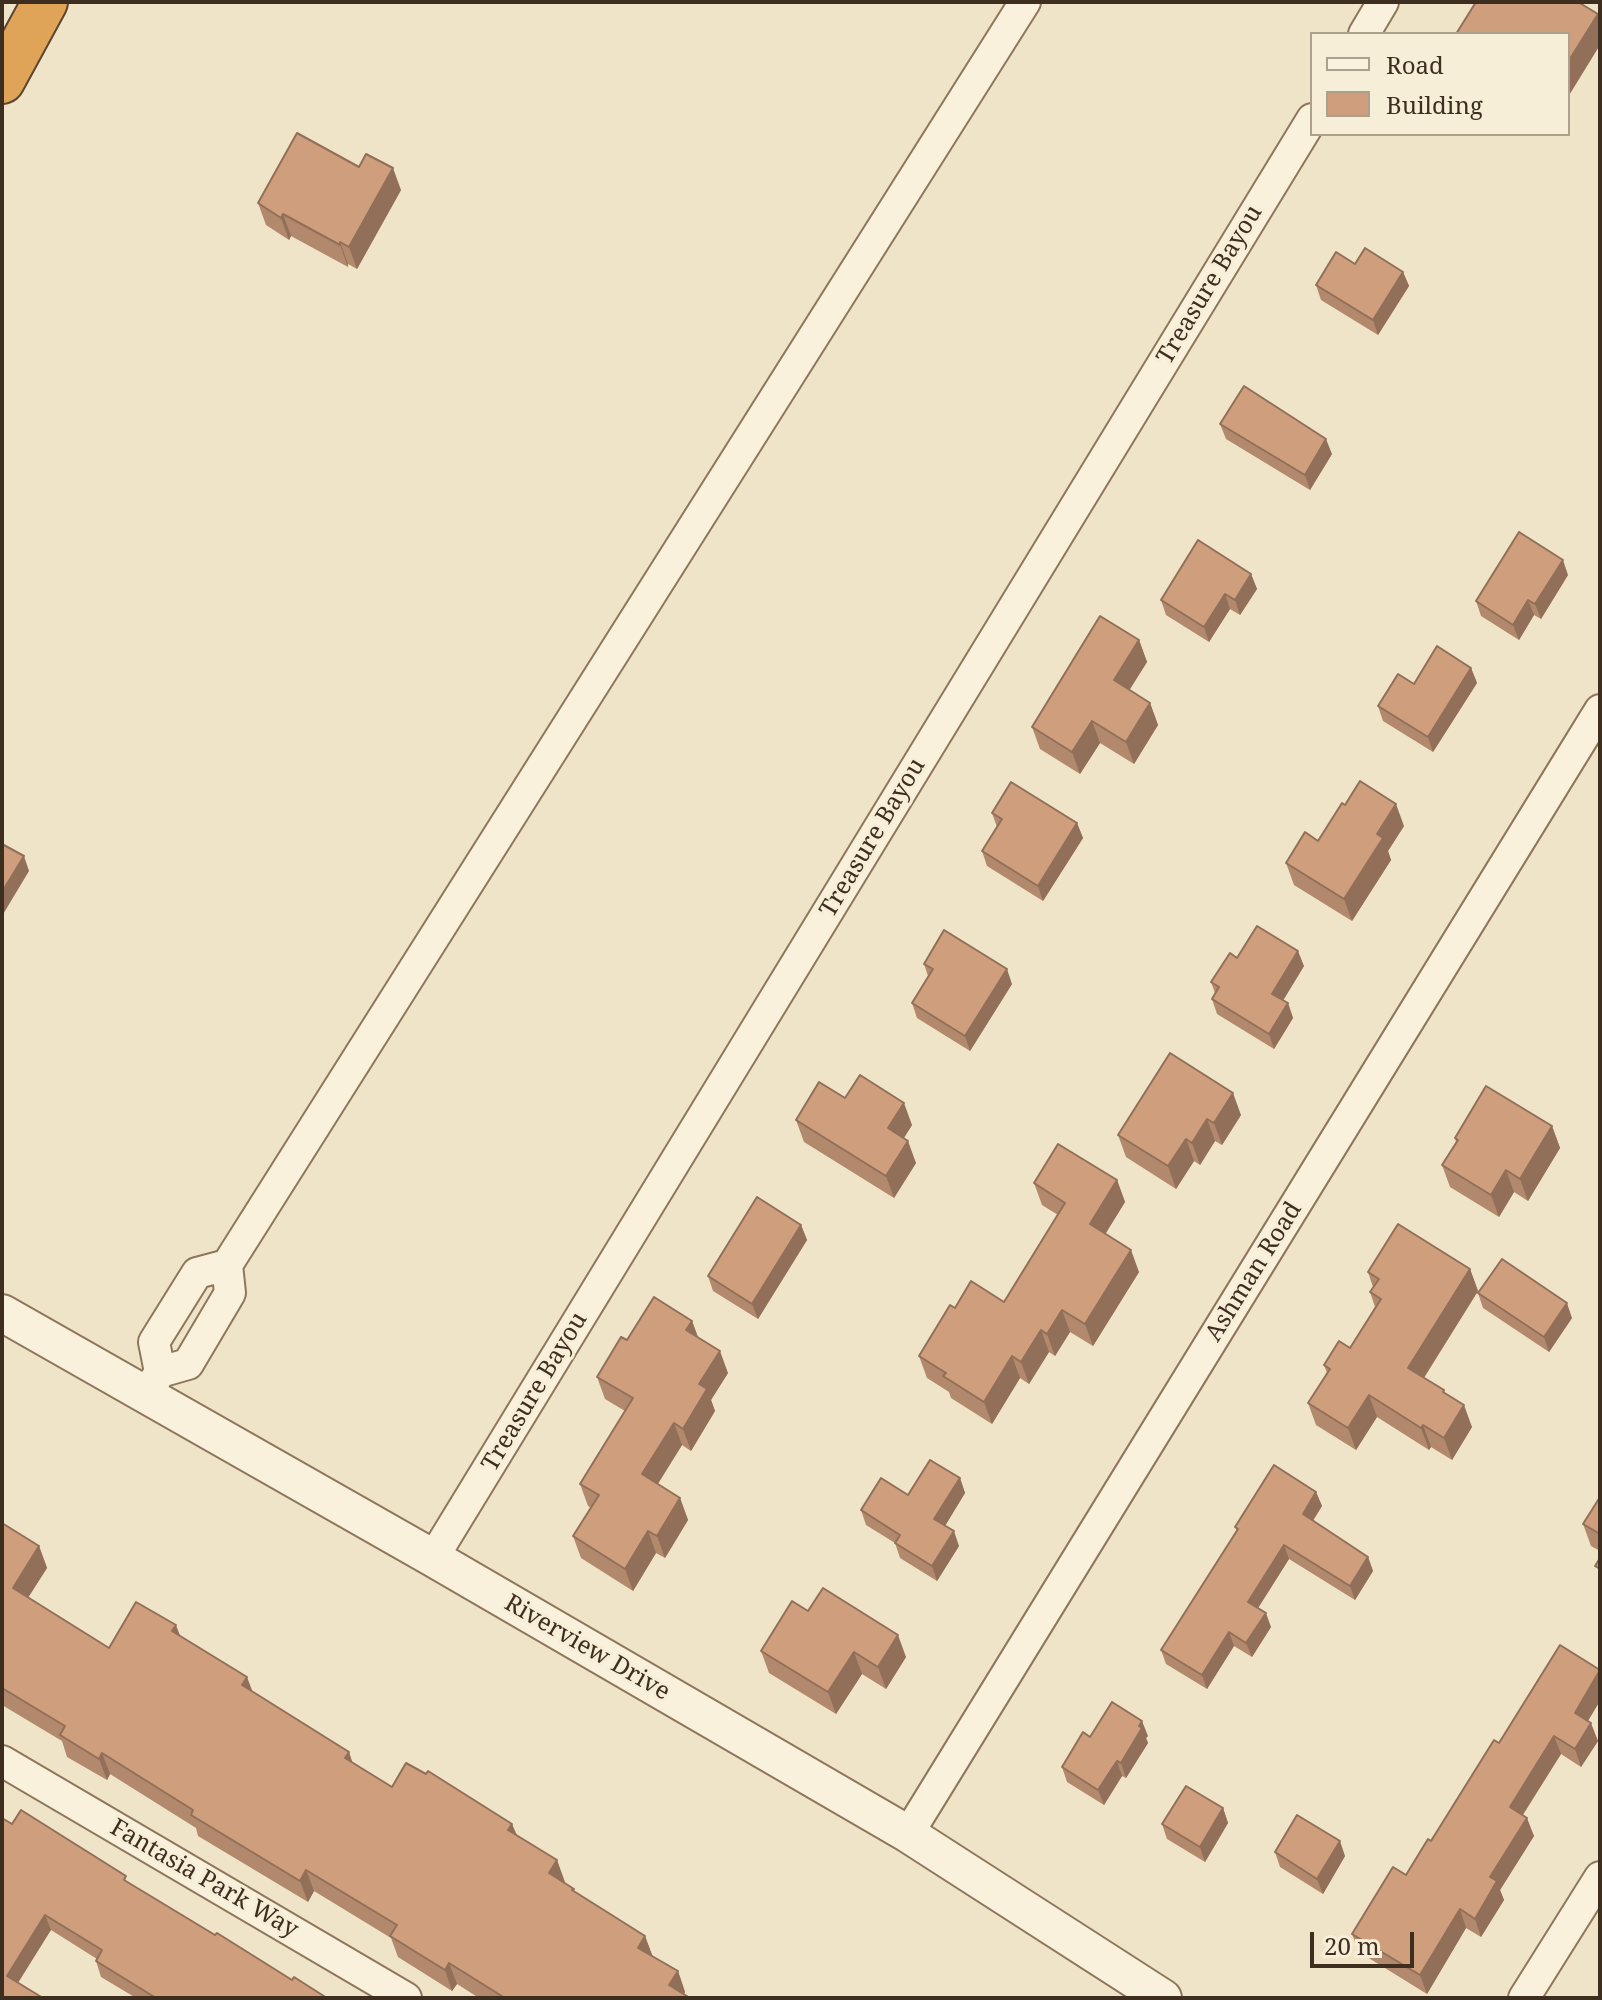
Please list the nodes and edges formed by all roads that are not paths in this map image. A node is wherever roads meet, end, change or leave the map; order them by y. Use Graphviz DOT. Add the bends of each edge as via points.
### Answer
graph roads {
  1 [pos="45,2"];
  2 [pos="1025,2"];
  3 [pos="1383,2"];
  4 [pos="1365,32"];
  5 [pos="2,81"];
  6 [pos="1310,122"];
  7 [pos="1600,710"];
  8 [pos="227,1265"];
  9 [pos="2,1313"];
  10 [pos="153,1384"];
  11 [pos="433,1558"];
  12 [pos="2,1761"];
  13 [pos="908,1834"];
  14 [pos="1600,1877"];
  15 [pos="406,1998"];
  16 [pos="1163,1998"];
  17 [pos="1524,1998"];
  1 -- 5 [label="highway"];
  2 -- 8 [label="street"];
  3 -- 4 [label="street"];
  6 -- 11 [label="street, Treasure Bayou"];
  7 -- 13 [label="street, Ashman Road"];
  8 -- 10 [label="street" via="230,1293 188,1364"];
  8 -- 10 [label="street" via="197,1273 154,1342"];
  9 -- 10 [label="street, Riverview Drive"];
  10 -- 11 [label="street, Riverview Drive"];
  11 -- 13 [label="street, Riverview Drive"];
  12 -- 15 [label="street, Fantasia Park Way"];
  13 -- 16 [label="street, Riverview Drive"];
  14 -- 17 [label="street"];
}
